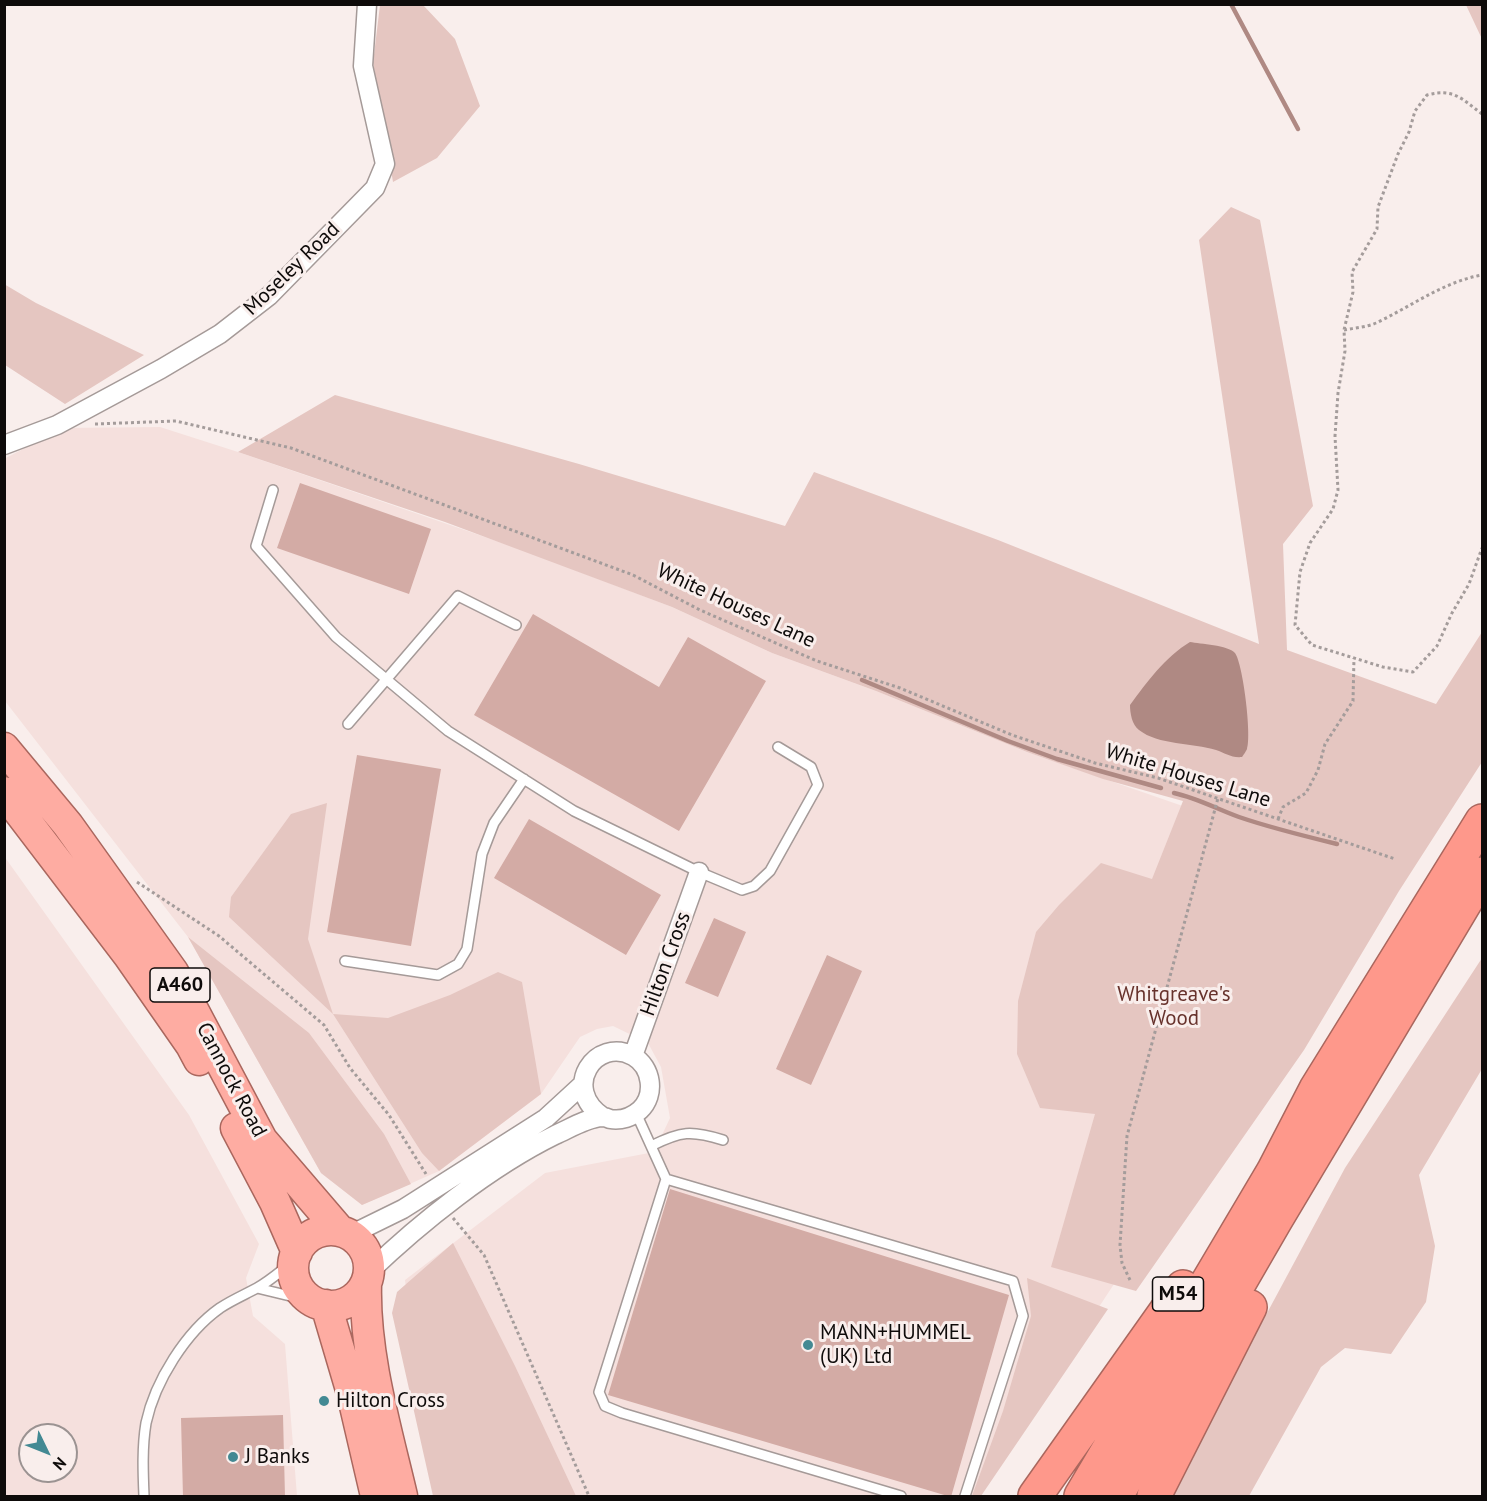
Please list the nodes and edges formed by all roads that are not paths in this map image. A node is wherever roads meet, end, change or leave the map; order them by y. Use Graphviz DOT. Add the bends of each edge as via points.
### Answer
graph roads {
  1 [pos="367,4"];
  2 [pos="4,445"];
  3 [pos="273,490"];
  4 [pos="516,625"];
  5 [pos="387,679"];
  6 [pos="348,724"];
  7 [pos="778,747"];
  8 [pos="4,748"];
  9 [pos="524,778"];
  10 [pos="4,792"];
  11 [pos="1482,821"];
  12 [pos="699,872"];
  13 [pos="1482,874"];
  14 [pos="345,961"];
  15 [pos="633,1056"];
  16 [pos="583,1084"];
  17 [pos="1316,1089"];
  18 [pos="636,1113"];
  19 [pos="603,1117"];
  20 [pos="723,1140"];
  21 [pos="651,1146"];
  22 [pos="666,1179"];
  23 [pos="1275,1221"];
  24 [pos="345,1233"];
  25 [pos="296,1257"];
  26 [pos="367,1278"];
  27 [pos="257,1288"];
  28 [pos="320,1303"];
  29 [pos="144,1497"];
  30 [pos="376,1497"];
  31 [pos="402,1497"];
  32 [pos="901,1497"];
  33 [pos="965,1497"];
  34 [pos="1035,1497"];
  35 [pos="1082,1497"];
  36 [pos="1116,1497"];
  37 [pos="1154,1497"];
  1 -- 2 [label="street, Moseley Road" via="363,66 386,164 375,189 269,296 220,334 57,425"];
  3 -- 5 [label="lane" via="256,546 336,637"];
  4 -- 5 [label="lane" via="458,596"];
  5 -- 6 [label="lane"];
  5 -- 9 [label="lane" via="448,730"];
  7 -- 12 [label="lane" via="811,767 818,785 770,871 754,886 742,890"];
  8 -- 24 [label="highway, Cannock Road / A460" via="68,825 173,972 262,1140"];
  9 -- 12 [label="lane" via="574,811"];
  9 -- 14 [label="lane" via="494,823 482,854 466,949 458,964 438,975"];
  10 -- 25 [label="highway, Cannock Road / A460" via="129,956 191,1045 275,1202"];
  11 -- 17 [label="highway, M54"];
  12 -- 15 [label="street, Hilton Cross"];
  13 -- 23 [label="highway, M54"];
  15 -- 16 [label="street" via="621,1052 603,1054 585,1072"];
  15 -- 18 [label="street" via="646,1069 650,1080 647,1100"];
  16 -- 19 [label="street" via="588,1104"];
  16 -- 24 [label="street" via="546,1118 435,1189 403,1209"];
  17 -- 34 [label="highway, M54" via="1270,1150 1159,1323"];
  17 -- 35 [label="highway, M54" via="1273,1173"];
  18 -- 19 [label="street" via="625,1119"];
  18 -- 21 [label="lane"];
  19 -- 26 [label="street" via="552,1137 494,1172 397,1245"];
  20 -- 21 [label="lane" via="700,1132 673,1134"];
  21 -- 22 [label="lane"];
  22 -- 32 [label="lane" via="599,1392 605,1406"];
  22 -- 33 [label="lane" via="1013,1281 1023,1316"];
  23 -- 36 [label="highway, M54"];
  23 -- 37 [label="highway" via="1282,1246"];
  24 -- 25 [label="highway" via="331,1230 315,1234 302,1244"];
  24 -- 26 [label="highway" via="367,1255"];
  25 -- 27 [label="lane"];
  25 -- 28 [label="highway" via="294,1274 298,1286 307,1297"];
  26 -- 28 [label="highway" via="361,1291 350,1300 334,1305"];
  26 -- 31 [label="highway" via="365,1315"];
  27 -- 28 [label="lane"];
  27 -- 29 [label="lane" via="200,1324 157,1390 143,1448"];
  28 -- 30 [label="highway" via="352,1393"];
}
